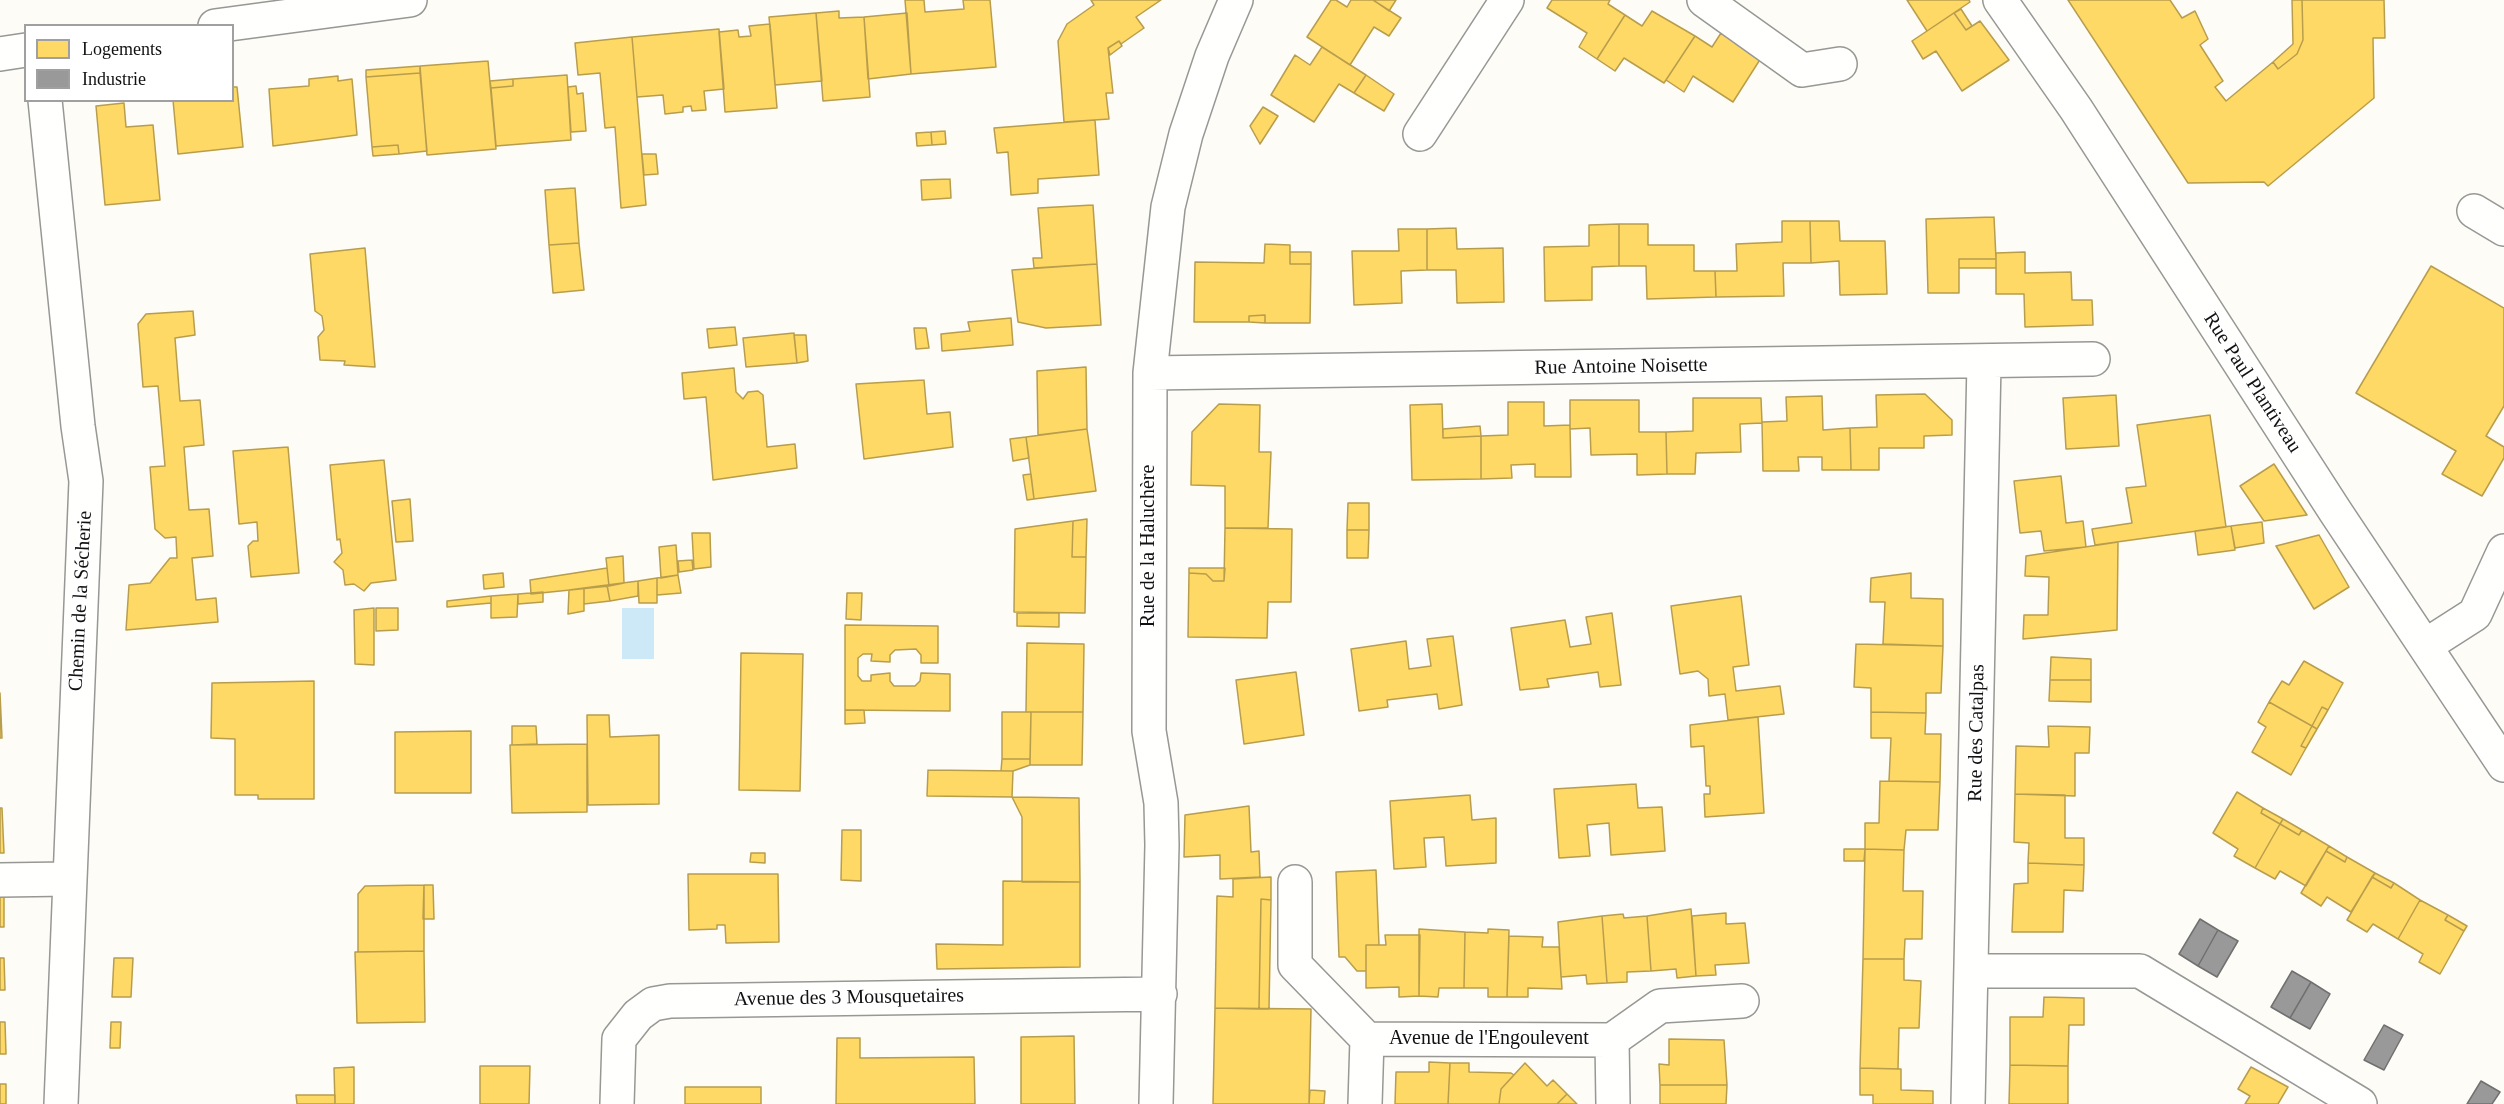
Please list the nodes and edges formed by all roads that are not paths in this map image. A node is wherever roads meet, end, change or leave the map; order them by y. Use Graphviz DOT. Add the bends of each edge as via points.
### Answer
graph roads {
  1 [pos="410,0"];
  2 [pos="1236,0"];
  3 [pos="1507,0"];
  4 [pos="1704,0"];
  5 [pos="2000,0"];
  6 [pos="230,24"];
  7 [pos="24,50"];
  8 [pos="0,54"];
  9 [pos="1840,64"];
  10 [pos="45,102"];
  11 [pos="1420,134"];
  12 [pos="2474,211"];
  13 [pos="2504,229"];
  14 [pos="2093,359"];
  15 [pos="1984,363"];
  16 [pos="1150,374"];
  17 [pos="2504,551"];
  18 [pos="2426,646"];
  19 [pos="2504,765"];
  20 [pos="68,879"];
  21 [pos="0,880"];
  22 [pos="1295,882"];
  23 [pos="1972,971"];
  24 [pos="1160,994"];
  25 [pos="1742,1001"];
  26 [pos="1367,1039"];
  27 [pos="1612,1040"];
  28 [pos="2354,1102"];
  29 [pos="61,1104"];
  30 [pos="617,1104"];
  31 [pos="1156,1104"];
  32 [pos="1365,1104"];
  33 [pos="1613,1104"];
  34 [pos="1968,1104"];
  1 -- 6 [label="street"];
  2 -- 16 [label="street, Rue de la Haluchère" via="1186,134 1168,207"];
  3 -- 11 [label="street"];
  4 -- 9 [label="street" via="1802,70"];
  5 -- 18 [label="street, Rue Paul Plantiveau" via="2076,109"];
  7 -- 8 [label="street"];
  10 -- 20 [label="street, Chemin de la Sécherie" via="86,481"];
  12 -- 13 [label="street"];
  14 -- 15 [label="street, Rue Antoine Noisette"];
  15 -- 16 [label="street, Rue Antoine Noisette"];
  15 -- 23 [label="street, Rue des Catalpas"];
  16 -- 24 [label="street, Rue de la Haluchère" via="1149,731 1161,803"];
  17 -- 18 [label="street" via="2475,614"];
  18 -- 19 [label="street, Rue Paul Plantiveau"];
  20 -- 21 [label="street"];
  20 -- 29 [label="street, Chemin de la Sécherie"];
  22 -- 26 [label="street, Avenue de l'Engoulevent" via="1295,965"];
  23 -- 28 [label="street" via="2140,971"];
  23 -- 34 [label="street, Rue des Catalpas"];
  24 -- 30 [label="street, Avenue des 3 Mousquetaires" via="670,1000 653,1004 638,1015 619,1039"];
  24 -- 31 [label="street, Rue de la Haluchère"];
  25 -- 27 [label="street, Avenue de l'Engoulevent" via="1660,1006"];
  26 -- 27 [label="street, Avenue de l'Engoulevent"];
  26 -- 32 [label="street, Avenue de l'Engoulevent"];
  27 -- 33 [label="street, Avenue de l'Engoulevent"];
}
